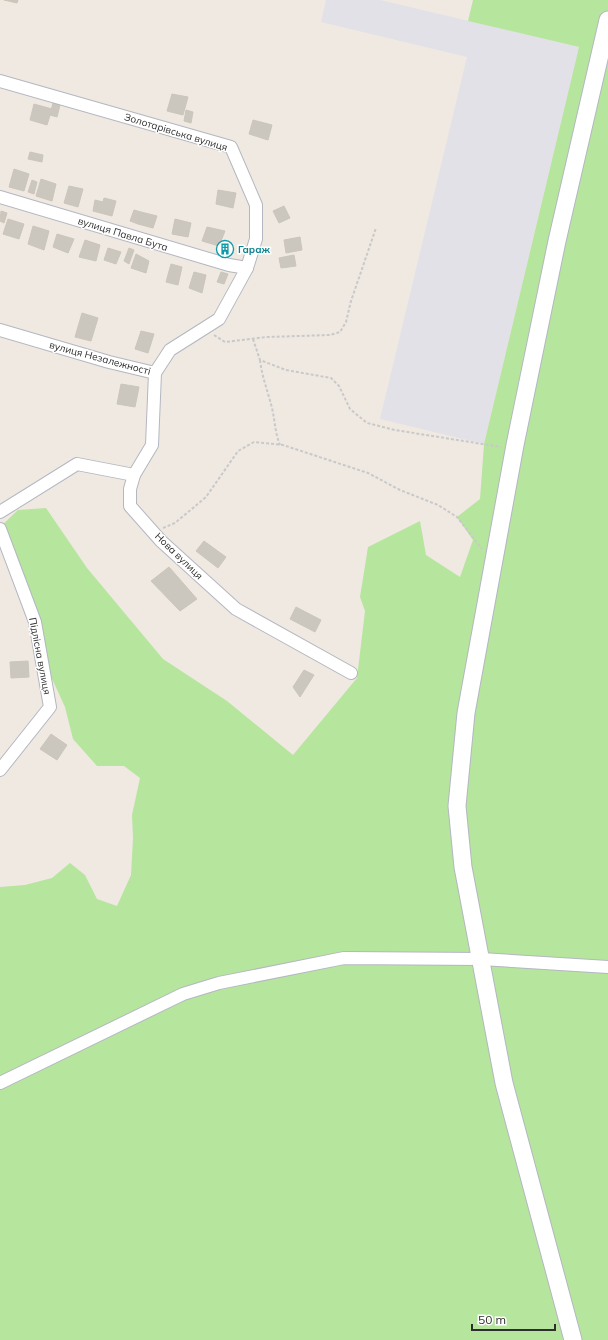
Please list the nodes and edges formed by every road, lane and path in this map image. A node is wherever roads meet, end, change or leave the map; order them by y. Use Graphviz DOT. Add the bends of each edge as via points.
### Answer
graph roads {
  1 [pos="608,20"];
  2 [pos="0,81"];
  3 [pos="0,197"];
  4 [pos="376,228"];
  5 [pos="247,268"];
  6 [pos="212,324"];
  7 [pos="0,330"];
  8 [pos="253,339"];
  9 [pos="260,360"];
  10 [pos="155,372"];
  11 [pos="280,445"];
  12 [pos="515,449"];
  13 [pos="134,475"];
  14 [pos="0,512"];
  15 [pos="0,529"];
  16 [pos="153,532"];
  17 [pos="493,564"];
  18 [pos="351,673"];
  19 [pos="0,770"];
  20 [pos="481,959"];
  21 [pos="608,967"];
  22 [pos="0,1083"];
  23 [pos="573,1340"];
  1 -- 12 [label="street" via="557,241"];
  2 -- 5 [label="street, Золотарівська вулиця" via="231,147 256,205 256,239"];
  3 -- 5 [label="street, вулиця Павла Бута" via="229,265"];
  4 -- 8 [label="path" via="346,322 340,332 330,335"];
  5 -- 6 [label="street, вулиця Незалежності" via="219,319"];
  6 -- 8 [label="path" via="214,335 225,342"];
  6 -- 10 [label="street, вулиця Незалежності" via="170,350"];
  7 -- 10 [label="street, вулиця Незалежності" via="109,362"];
  8 -- 9 [label="path"];
  9 -- 11 [label="path" via="262,376 273,409 275,435"];
  9 -- 12 [label="path" via="286,370 331,378 339,386 350,409 367,423"];
  10 -- 13 [label="street, Нова вулиця" via="152,444"];
  11 -- 16 [label="path" via="254,442 238,451 206,497 175,523"];
  11 -- 17 [label="path" via="368,473 400,490 438,504 457,517"];
  12 -- 17 [label="street"];
  13 -- 14 [label="street" via="77,464"];
  13 -- 16 [label="street, Нова вулиця" via="130,489 130,506"];
  15 -- 19 [label="street, Підлісна вулиця" via="34,622 50,707"];
  16 -- 18 [label="street, Нова вулиця" via="236,609"];
  17 -- 20 [label="street" via="466,713 457,806 463,867"];
  20 -- 21 [label="street"];
  20 -- 22 [label="street" via="344,958 219,983 184,994"];
  20 -- 23 [label="street" via="504,1083"];
}
